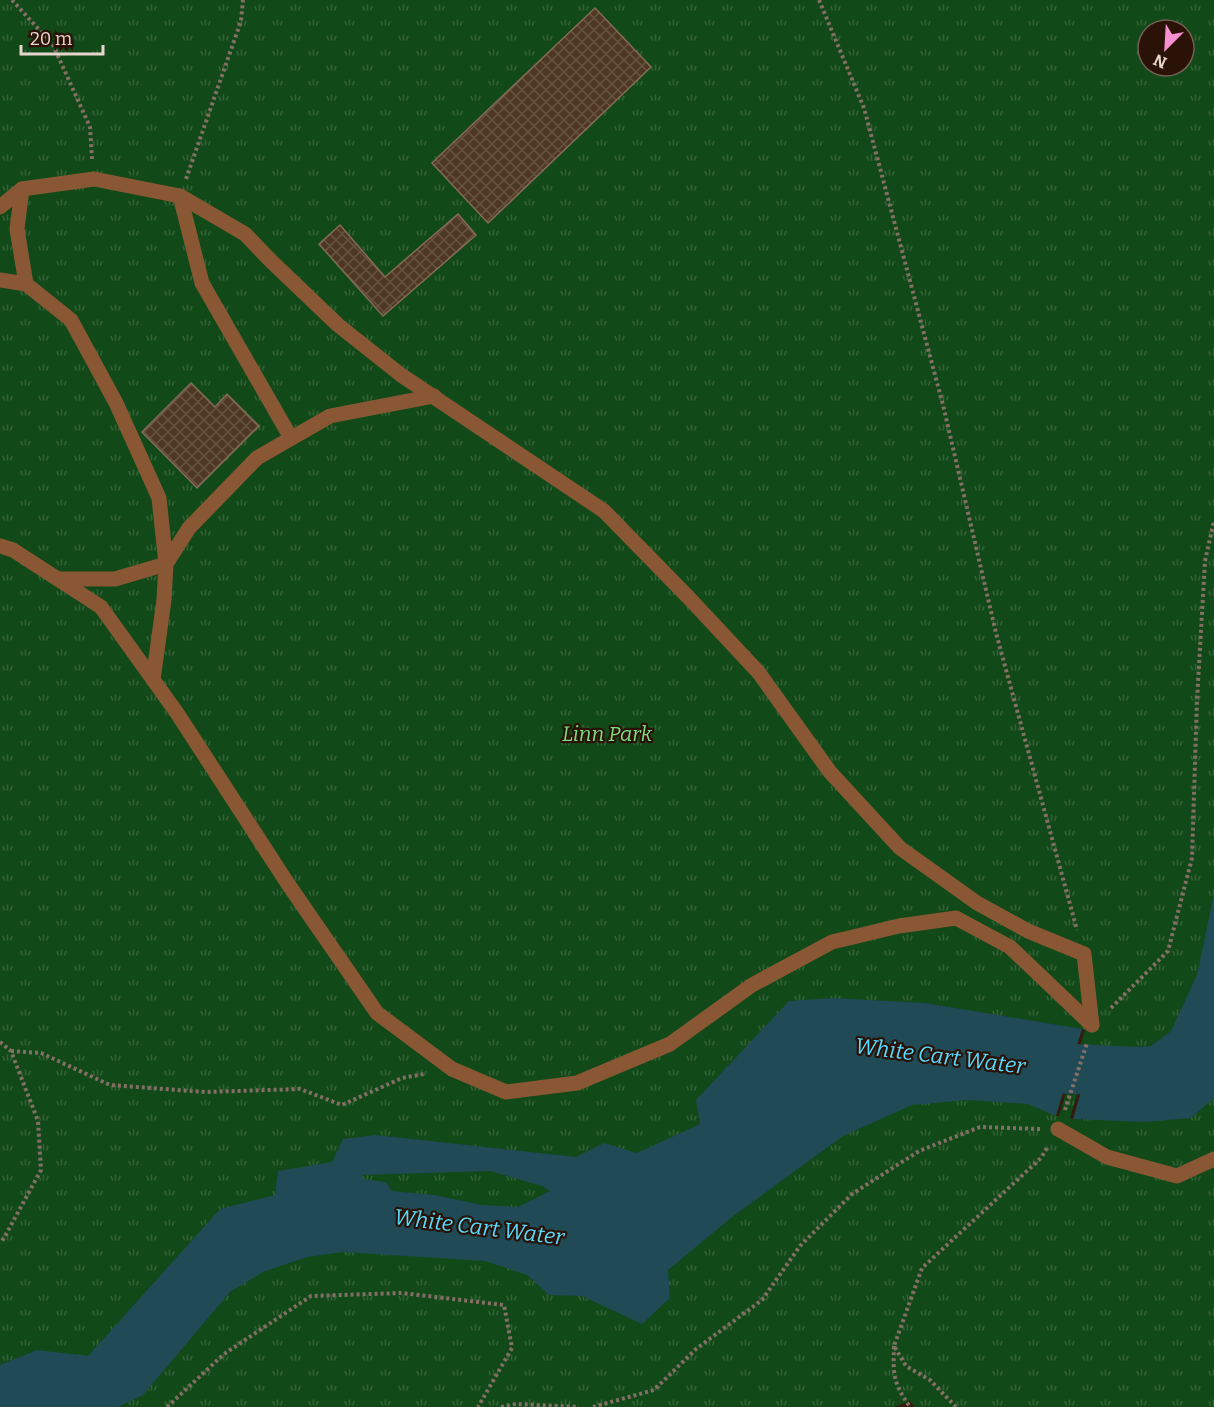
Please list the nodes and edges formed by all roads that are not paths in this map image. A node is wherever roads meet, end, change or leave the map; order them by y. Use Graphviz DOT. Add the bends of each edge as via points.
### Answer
graph roads {
  1 [pos="22,189"];
  2 [pos="180,196"];
  3 [pos="0,207"];
  4 [pos="0,280"];
  5 [pos="26,284"];
  6 [pos="434,396"];
  7 [pos="291,438"];
  8 [pos="0,546"];
  9 [pos="165,564"];
  10 [pos="58,579"];
  11 [pos="153,680"];
  12 [pos="1058,1129"];
  13 [pos="1214,1160"];
  1 -- 2 [label="lane" via="94,179"];
  1 -- 3 [label="lane"];
  1 -- 5 [label="lane" via="17,229"];
  2 -- 6 [label="lane" via="245,234 338,325"];
  2 -- 7 [label="lane" via="202,283"];
  4 -- 5 [label="lane"];
  5 -- 9 [label="lane" via="70,321 116,403 159,498"];
  6 -- 7 [label="lane" via="330,416"];
  6 -- 11 [label="lane" via="604,511 759,673 830,771 900,848 977,903 1028,931 1084,954 1092,1025 1010,947 956,918 832,942 752,986 670,1044 577,1083 506,1092 452,1069 377,1013"];
  7 -- 9 [label="lane" via="257,458 189,528"];
  8 -- 10 [label="lane"];
  9 -- 10 [label="lane" via="115,579"];
  9 -- 11 [label="lane"];
  10 -- 11 [label="lane" via="101,607"];
  12 -- 13 [label="lane" via="1107,1157 1177,1176"];
}
